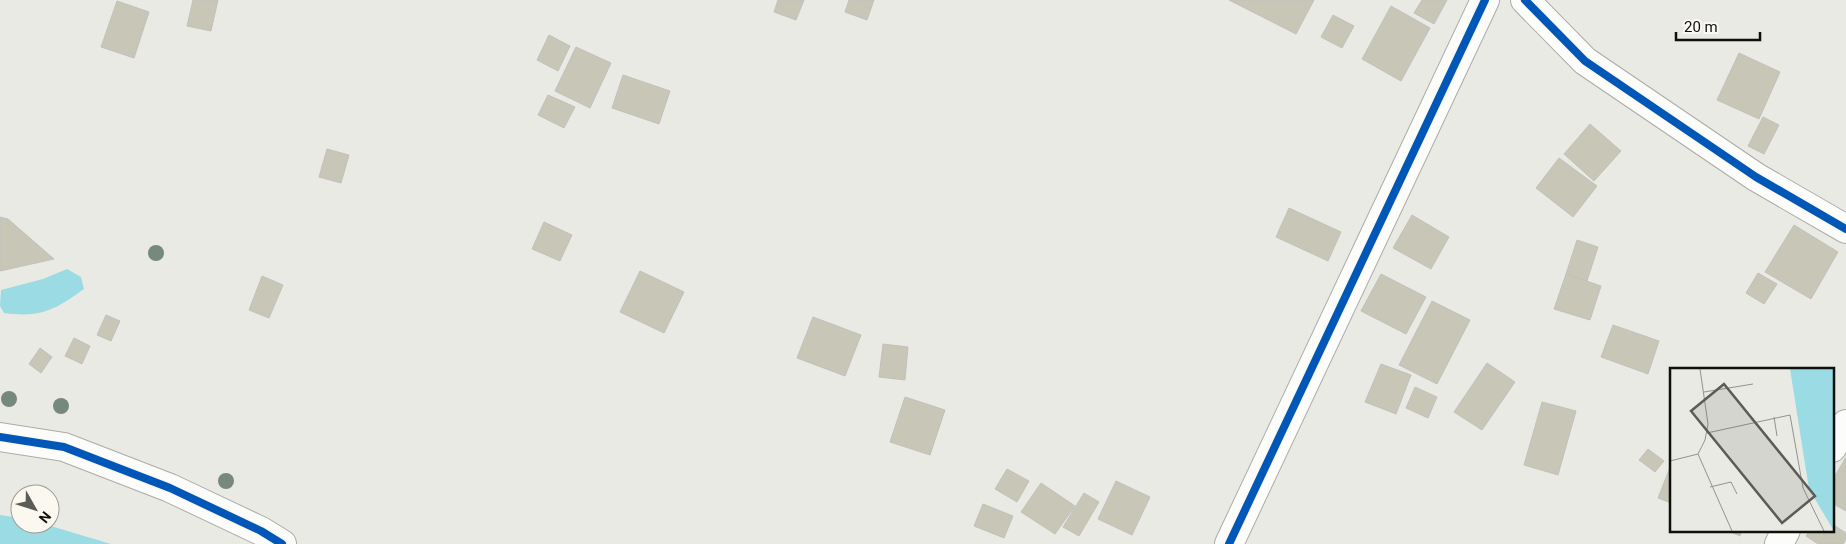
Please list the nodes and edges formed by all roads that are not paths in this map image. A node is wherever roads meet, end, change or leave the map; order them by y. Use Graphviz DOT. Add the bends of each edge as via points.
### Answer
graph roads {
  1 [pos="1485,0"];
  2 [pos="1525,0"];
  3 [pos="1846,229"];
  4 [pos="1846,424"];
  5 [pos="0,437"];
  6 [pos="1834,445"];
  7 [pos="1785,532"];
  8 [pos="282,544"];
  9 [pos="1229,544"];
  10 [pos="1779,544"];
  1 -- 9 [label="street"];
  2 -- 3 [label="street" via="1585,61 1756,177"];
  4 -- 6 [label="street"];
  5 -- 8 [label="street" via="64,447 170,488"];
  7 -- 10 [label="street"];
}
